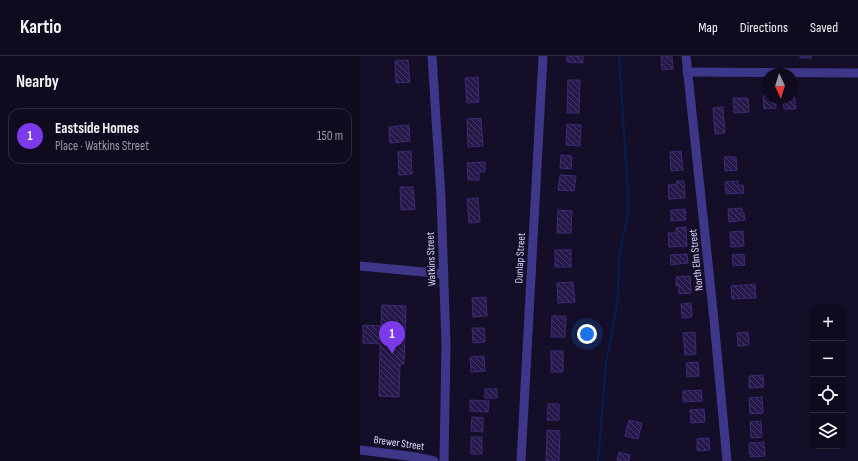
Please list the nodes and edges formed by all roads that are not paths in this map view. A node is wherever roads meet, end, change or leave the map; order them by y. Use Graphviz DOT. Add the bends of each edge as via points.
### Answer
graph roads {
  1 [pos="432,56"];
  2 [pos="543,56"];
  3 [pos="686,56"];
  4 [pos="687,72"];
  5 [pos="858,73"];
  6 [pos="360,266"];
  7 [pos="444,274"];
  8 [pos="360,450"];
  9 [pos="434,461"];
  10 [pos="444,461"];
  11 [pos="521,461"];
  12 [pos="727,461"];
  1 -- 7 [label="street, Watkins Street"];
  2 -- 11 [label="street, Dunlap Street"];
  3 -- 4 [label="street, North Elm Street"];
  4 -- 5 [label="street"];
  4 -- 12 [label="street, North Elm Street" via="713,305"];
  6 -- 7 [label="street"];
  7 -- 10 [label="street, Watkins Street"];
  8 -- 9 [label="street, Brewer Street"];
}
